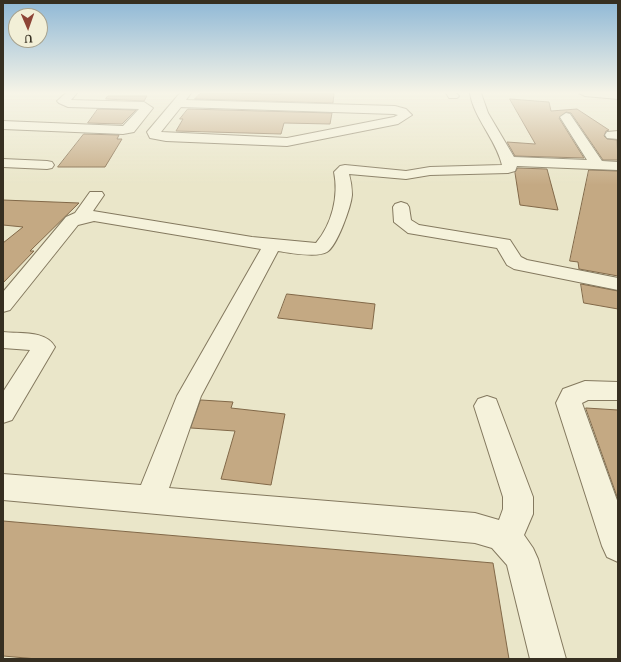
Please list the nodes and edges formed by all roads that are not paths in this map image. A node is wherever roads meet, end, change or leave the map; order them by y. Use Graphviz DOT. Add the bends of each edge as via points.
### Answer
graph roads {
  1 [pos="133,124"];
  2 [pos="161,124"];
  3 [pos="379,124"];
  4 [pos="486,124"];
  5 [pos="571,124"];
  6 [pos="3,125"];
  7 [pos="508,161"];
  8 [pos="3,163"];
  9 [pos="597,164"];
  10 [pos="47,165"];
  11 [pos="618,166"];
  12 [pos="96,195"];
  13 [pos="401,207"];
  14 [pos="81,216"];
  15 [pos="272,245"];
  16 [pos="618,284"];
  17 [pos="3,305"];
  18 [pos="3,340"];
  19 [pos="618,391"];
  20 [pos="487,406"];
  21 [pos="3,414"];
  22 [pos="3,487"];
  23 [pos="150,501"];
  24 [pos="615,532"];
  25 [pos="506,538"];
  26 [pos="548,659"];
  1 -- 6 [label="street" via="123,130"];
  2 -- 3 [label="street" via="154,132 155,135 288,142"];
  4 -- 7 [label="street" via="502,145"];
  5 -- 9 [label="street"];
  7 -- 9 [label="street"];
  7 -- 15 [label="street" via="510,168 503,171 430,171 410,175 345,169 341,172 344,188 341,207 322,248 316,250"];
  8 -- 10 [label="street"];
  9 -- 11 [label="street"];
  12 -- 14 [label="street"];
  13 -- 16 [label="street" via="403,222 414,229 504,244 514,261 521,265"];
  14 -- 15 [label="street"];
  14 -- 17 [label="street" via="72,221"];
  15 -- 23 [label="street" via="188,396"];
  18 -- 21 [label="street" via="38,343 44,347"];
  19 -- 24 [label="street" via="585,390 572,396 569,404"];
  20 -- 25 [label="street" via="518,497 520,511"];
  22 -- 23 [label="street"];
  23 -- 25 [label="street" via="475,528 494,532"];
  25 -- 26 [label="street" via="522,560"];
}
